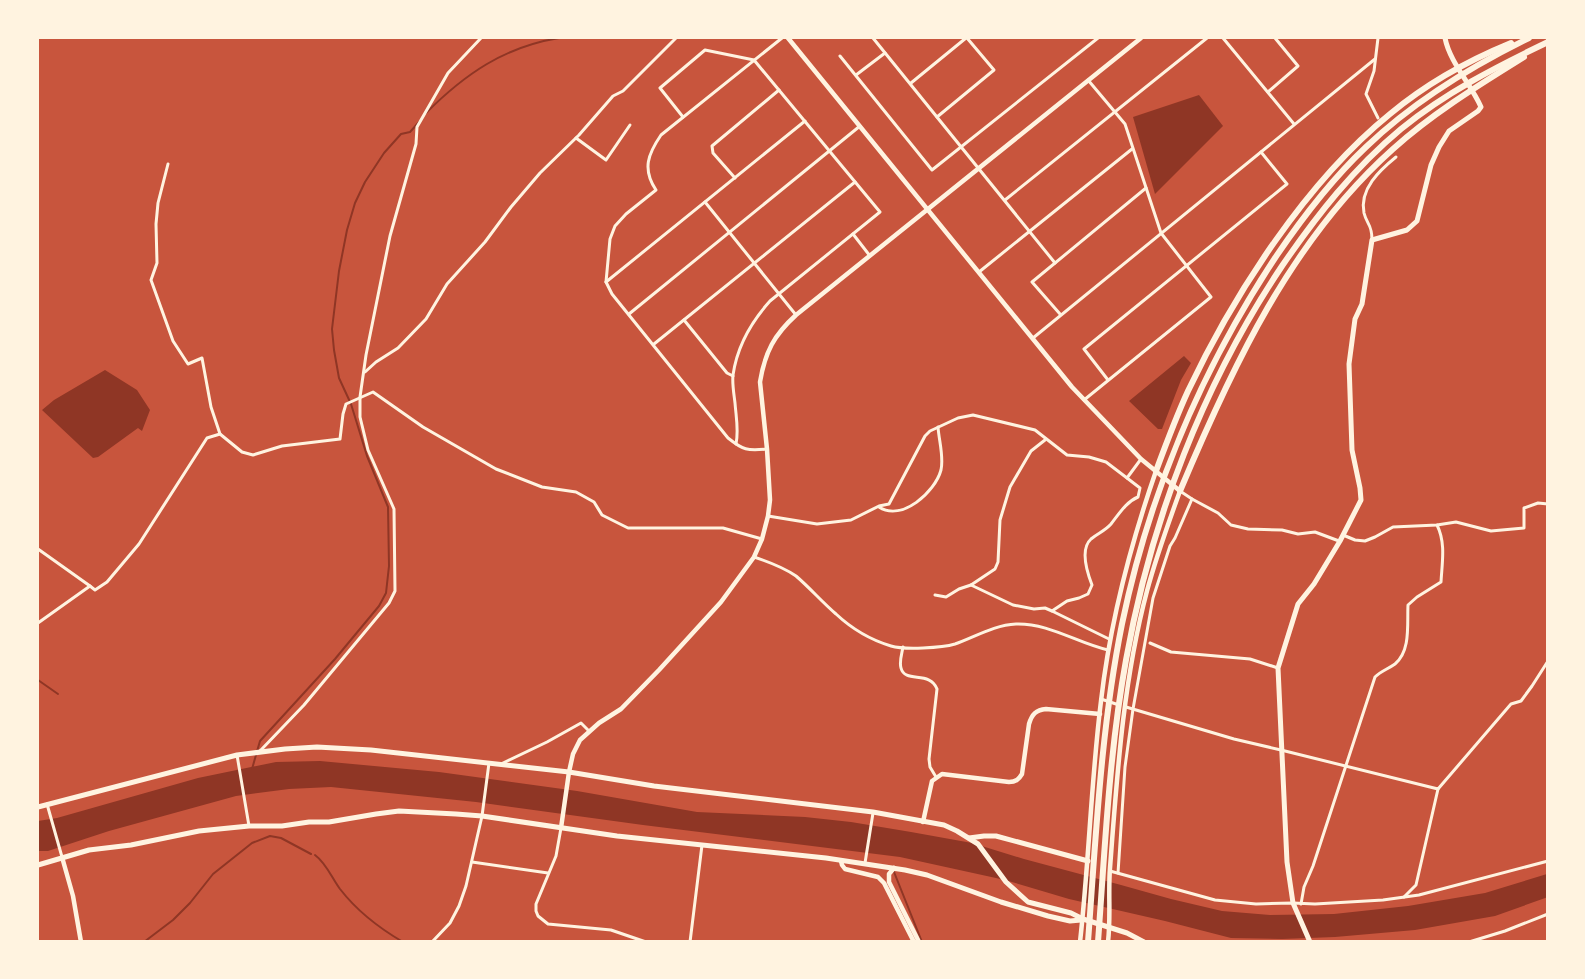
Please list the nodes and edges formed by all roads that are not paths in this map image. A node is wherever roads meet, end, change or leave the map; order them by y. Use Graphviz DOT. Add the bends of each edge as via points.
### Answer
graph roads {
  1 [pos="481,38"];
  2 [pos="676,38"];
  3 [pos="782,38"];
  4 [pos="788,38"];
  5 [pos="873,38"];
  6 [pos="967,38"];
  7 [pos="1098,38"];
  8 [pos="1138,38"];
  9 [pos="1207,38"];
  10 [pos="1223,38"];
  11 [pos="1275,38"];
  12 [pos="1378,38"];
  13 [pos="1445,38"];
  14 [pos="1523,38"];
  15 [pos="1529,38"];
  16 [pos="1548,42"];
  17 [pos="885,53"];
  18 [pos="840,56"];
  19 [pos="1375,59"];
  20 [pos="754,60"];
  21 [pos="856,76"];
  22 [pos="1088,80"];
  23 [pos="911,84"];
  24 [pos="779,90"];
  25 [pos="1268,92"];
  26 [pos="1115,112"];
  27 [pos="683,117"];
  28 [pos="937,117"];
  29 [pos="1378,118"];
  30 [pos="805,121"];
  31 [pos="1294,124"];
  32 [pos="630,125"];
  33 [pos="860,126"];
  34 [pos="576,138"];
  35 [pos="962,147"];
  36 [pos="1133,148"];
  37 [pos="830,151"];
  38 [pos="1261,152"];
  39 [pos="1396,157"];
  40 [pos="168,164"];
  41 [pos="979,168"];
  42 [pos="735,178"];
  43 [pos="855,182"];
  44 [pos="1146,188"];
  45 [pos="1005,200"];
  46 [pos="705,202"];
  47 [pos="927,209"];
  48 [pos="1030,231"];
  49 [pos="730,232"];
  50 [pos="1161,233"];
  51 [pos="853,234"];
  52 [pos="1372,240"];
  53 [pos="870,256"];
  54 [pos="1056,262"];
  55 [pos="755,263"];
  56 [pos="1187,266"];
  57 [pos="979,272"];
  58 [pos="606,282"];
  59 [pos="780,294"];
  60 [pos="628,314"];
  61 [pos="796,315"];
  62 [pos="1060,315"];
  63 [pos="684,320"];
  64 [pos="1032,338"];
  65 [pos="653,345"];
  66 [pos="363,374"];
  67 [pos="733,376"];
  68 [pos="1108,380"];
  69 [pos="360,397"];
  70 [pos="1084,400"];
  71 [pos="938,428"];
  72 [pos="220,434"];
  73 [pos="1046,440"];
  74 [pos="736,444"];
  75 [pos="767,449"];
  76 [pos="1141,459"];
  77 [pos="1156,471"];
  78 [pos="1127,478"];
  79 [pos="1180,491"];
  80 [pos="1192,499"];
  81 [pos="1548,504"];
  82 [pos="879,506"];
  83 [pos="768,516"];
  84 [pos="1437,525"];
  85 [pos="1342,538"];
  86 [pos="762,539"];
  87 [pos="38,549"];
  88 [pos="754,556"];
  89 [pos="971,585"];
  90 [pos="90,586"];
  91 [pos="935,595"];
  92 [pos="1052,611"];
  93 [pos="38,623"];
  94 [pos="1111,639"];
  95 [pos="1150,643"];
  96 [pos="903,648"];
  97 [pos="1109,651"];
  98 [pos="1548,661"];
  99 [pos="1278,668"];
  100 [pos="1101,699"];
  101 [pos="1125,707"];
  102 [pos="1133,709"];
  103 [pos="1100,714"];
  104 [pos="589,731"];
  105 [pos="1281,750"];
  106 [pos="258,752"];
  107 [pos="237,754"];
  108 [pos="489,763"];
  109 [pos="499,765"];
  110 [pos="1345,766"];
  111 [pos="568,772"];
  112 [pos="936,777"];
  113 [pos="1438,789"];
  114 [pos="47,804"];
  115 [pos="38,807"];
  116 [pos="482,813"];
  117 [pos="873,815"];
  118 [pos="923,822"];
  119 [pos="561,825"];
  120 [pos="249,826"];
  121 [pos="971,839"];
  122 [pos="702,845"];
  123 [pos="61,854"];
  124 [pos="842,861"];
  125 [pos="1088,861"];
  126 [pos="1548,861"];
  127 [pos="472,862"];
  128 [pos="865,862"];
  129 [pos="38,865"];
  130 [pos="894,868"];
  131 [pos="1110,871"];
  132 [pos="548,873"];
  133 [pos="1118,873"];
  134 [pos="1403,897"];
  135 [pos="1293,903"];
  136 [pos="1301,903"];
  137 [pos="1548,914"];
  138 [pos="1083,920"];
  139 [pos="1109,928"];
  140 [pos="81,942"];
  141 [pos="432,942"];
  142 [pos="646,942"];
  143 [pos="690,942"];
  144 [pos="916,942"];
  145 [pos="1080,942"];
  146 [pos="1088,942"];
  147 [pos="1098,942"];
  148 [pos="1108,942"];
  149 [pos="1144,942"];
  150 [pos="1310,942"];
  151 [pos="1469,942"];
  1 -- 66 [label="street" via="448,73 417,127 416,144 390,236"];
  2 -- 34 [label="street" via="623,91 613,96"];
  3 -- 20 [label="street"];
  4 -- 33 [label="street"];
  5 -- 17 [label="street"];
  6 -- 23 [label="street"];
  6 -- 28 [label="street" via="994,70"];
  7 -- 35 [label="street"];
  8 -- 22 [label="street"];
  9 -- 26 [label="street"];
  10 -- 25 [label="street"];
  11 -- 25 [label="street" via="1298,66"];
  12 -- 19 [label="street"];
  13 -- 52 [label="main road" via="1481,107 1449,131 1438,147 1418,221 1407,230"];
  14 -- 77 [label="highway" via="1464,64 1426,87 1373,128 1326,176 1286,227 1229,314 1188,391"];
  15 -- 146 [label="highway" via="1431,93 1396,120 1333,181 1258,284 1212,366 1153,508 1130,590 1109,697"];
  16 -- 79 [label="highway" via="1481,83 1409,135 1335,210 1254,330"];
  16 -- 147 [label="highway" via="1437,102 1371,156 1314,221 1279,271 1226,361 1174,480 1140,591 1115,735"];
  17 -- 21 [label="street"];
  17 -- 23 [label="street"];
  18 -- 21 [label="street"];
  19 -- 29 [label="street" via="1366,94"];
  19 -- 31 [label="street"];
  20 -- 24 [label="street"];
  20 -- 27 [label="street"];
  20 -- 27 [label="street" via="705,50 660,88"];
  21 -- 35 [label="street" via="932,170"];
  22 -- 26 [label="street"];
  22 -- 41 [label="street"];
  23 -- 28 [label="street"];
  24 -- 30 [label="street"];
  24 -- 42 [label="street" via="712,147"];
  25 -- 31 [label="street"];
  26 -- 36 [label="street" via="1125,124"];
  26 -- 45 [label="street"];
  27 -- 58 [label="street" via="652,148 648,173 656,189 615,226"];
  28 -- 35 [label="street"];
  30 -- 37 [label="street"];
  30 -- 42 [label="street"];
  31 -- 38 [label="street"];
  32 -- 34 [label="street" via="606,160"];
  33 -- 37 [label="street"];
  33 -- 47 [label="street"];
  34 -- 66 [label="street" via="540,173 447,284 426,319 398,348"];
  35 -- 41 [label="street"];
  36 -- 44 [label="street"];
  36 -- 48 [label="street"];
  37 -- 43 [label="street"];
  37 -- 49 [label="street"];
  38 -- 50 [label="street"];
  38 -- 56 [label="street" via="1287,184"];
  39 -- 52 [label="street" via="1374,177 1363,206"];
  40 -- 72 [label="street" via="158,202 157,263 151,280 173,341 188,364 202,358"];
  41 -- 45 [label="street"];
  41 -- 47 [label="street"];
  42 -- 46 [label="street"];
  43 -- 51 [label="street" via="880,212"];
  43 -- 55 [label="street"];
  44 -- 50 [label="street"];
  44 -- 54 [label="street"];
  45 -- 48 [label="street"];
  46 -- 49 [label="street"];
  46 -- 58 [label="street"];
  47 -- 53 [label="street"];
  47 -- 57 [label="street"];
  48 -- 54 [label="street"];
  48 -- 57 [label="street"];
  49 -- 55 [label="street"];
  49 -- 60 [label="street"];
  50 -- 56 [label="street"];
  50 -- 62 [label="street"];
  51 -- 53 [label="street"];
  51 -- 59 [label="street"];
  52 -- 85 [label="main road" via="1349,364 1352,450 1361,500"];
  53 -- 61 [label="street"];
  54 -- 62 [label="street" via="1032,282"];
  55 -- 59 [label="street"];
  55 -- 63 [label="street"];
  56 -- 68 [label="street" via="1084,349"];
  56 -- 68 [label="street" via="1211,297"];
  57 -- 64 [label="street"];
  58 -- 60 [label="street"];
  59 -- 61 [label="street"];
  59 -- 67 [label="street" via="749,328"];
  60 -- 65 [label="street"];
  61 -- 75 [label="street" via="774,339 763,367 760,381"];
  62 -- 64 [label="street"];
  63 -- 65 [label="street"];
  63 -- 67 [label="street"];
  64 -- 70 [label="street"];
  65 -- 74 [label="street"];
  66 -- 69 [label="street"];
  67 -- 74 [label="street"];
  68 -- 70 [label="street"];
  69 -- 72 [label="street" via="346,404 340,439 282,446 253,455 242,452"];
  69 -- 86 [label="street" via="373,392 423,427 496,469 542,487 576,492 594,502 602,515 628,528 723,528"];
  69 -- 106 [label="street" via="368,450 394,508 394,591 389,603 304,705"];
  70 -- 76 [label="street"];
  71 -- 73 [label="street" via="973,415 1035,430"];
  71 -- 82 [label="street" via="925,436 889,504"];
  71 -- 82 [label="street" via="942,466 925,495 900,511"];
  72 -- 90 [label="street" via="207,438 140,544 106,582 95,590"];
  73 -- 78 [label="street" via="1067,455 1106,462"];
  73 -- 89 [label="street" via="1031,451 1010,487 1000,520 995,569"];
  74 -- 75 [label="street" via="751,451"];
  75 -- 83 [label="street"];
  76 -- 77 [label="street"];
  76 -- 78 [label="street"];
  77 -- 79 [label="street"];
  77 -- 94 [label="street" via="1131,550"];
  78 -- 92 [label="street" via="1140,488 1138,497 1106,530 1089,540 1085,551 1092,585 1088,594"];
  79 -- 80 [label="street"];
  79 -- 101 [label="street" via="1147,591"];
  80 -- 85 [label="street" via="1231,525"];
  80 -- 102 [label="street" via="1170,546 1153,598"];
  81 -- 84 [label="street" via="1524,508 1524,528 1491,531 1456,522"];
  82 -- 83 [label="street" via="851,520 817,524"];
  83 -- 86 [label="street"];
  84 -- 85 [label="street" via="1394,527 1365,541"];
  84 -- 110 [label="street" via="1442,535 1441,582 1408,605 1406,648 1402,657 1375,676"];
  85 -- 99 [label="main road" via="1298,604"];
  86 -- 88 [label="street"];
  87 -- 90 [label="street"];
  88 -- 96 [label="street" via="795,576 837,615 874,640"];
  88 -- 104 [label="street" via="721,602 659,670 621,709"];
  89 -- 91 [label="street" via="946,597"];
  89 -- 92 [label="street" via="1013,605"];
  90 -- 93 [label="street"];
  92 -- 94 [label="street"];
  94 -- 97 [label="street"];
  95 -- 99 [label="street" via="1172,652 1250,659"];
  96 -- 97 [label="street" via="954,644 1013,624 1059,632"];
  96 -- 112 [label="street" via="900,665 904,673 932,680 937,689 929,759"];
  97 -- 100 [label="street"];
  98 -- 113 [label="street" via="1521,701 1511,705"];
  99 -- 105 [label="main road"];
  100 -- 101 [label="street"];
  100 -- 103 [label="street"];
  101 -- 102 [label="street"];
  101 -- 131 [label="street"];
  102 -- 105 [label="street"];
  102 -- 133 [label="street"];
  103 -- 112 [label="street" via="1039,710 1029,724 1022,774 1013,782 947,774"];
  103 -- 125 [label="street"];
  104 -- 109 [label="street" via="581,723"];
  104 -- 111 [label="street" via="580,740"];
  105 -- 110 [label="street"];
  105 -- 135 [label="main road"];
  106 -- 107 [label="main road"];
  106 -- 108 [label="main road" via="317,747"];
  107 -- 114 [label="main road"];
  107 -- 120 [label="street"];
  108 -- 109 [label="main road"];
  108 -- 116 [label="street"];
  109 -- 111 [label="main road"];
  110 -- 113 [label="street"];
  110 -- 136 [label="street"];
  111 -- 117 [label="main road"];
  111 -- 119 [label="street"];
  112 -- 118 [label="street" via="930,786"];
  113 -- 134 [label="street" via="1416,885"];
  114 -- 115 [label="main road"];
  114 -- 123 [label="street"];
  116 -- 119 [label="main road"];
  116 -- 120 [label="main road" via="399,811 329,822"];
  116 -- 127 [label="street"];
  117 -- 118 [label="main road"];
  117 -- 128 [label="street"];
  118 -- 121 [label="main road" via="944,825"];
  119 -- 122 [label="main road" via="617,836"];
  119 -- 132 [label="street" via="556,856"];
  120 -- 123 [label="main road"];
  121 -- 125 [label="main road" via="996,836"];
  121 -- 138 [label="main road" via="1028,902"];
  122 -- 124 [label="main road"];
  122 -- 143 [label="street"];
  123 -- 129 [label="main road"];
  123 -- 140 [label="street"];
  124 -- 128 [label="main road"];
  124 -- 144 [label="street" via="845,869 885,883"];
  125 -- 138 [label="street"];
  126 -- 134 [label="street"];
  127 -- 132 [label="street"];
  127 -- 141 [label="street" via="459,906"];
  128 -- 130 [label="main road"];
  130 -- 138 [label="main road" via="927,875 1048,916"];
  130 -- 144 [label="street" via="889,882"];
  131 -- 133 [label="street"];
  131 -- 139 [label="street"];
  132 -- 142 [label="street" via="536,904 542,921 616,931"];
  133 -- 135 [label="street" via="1215,900"];
  134 -- 136 [label="street"];
  135 -- 136 [label="street"];
  135 -- 150 [label="main road"];
  137 -- 151 [label="street"];
  138 -- 139 [label="main road"];
  138 -- 145 [label="street"];
  139 -- 148 [label="street"];
  139 -- 149 [label="main road"];
}
